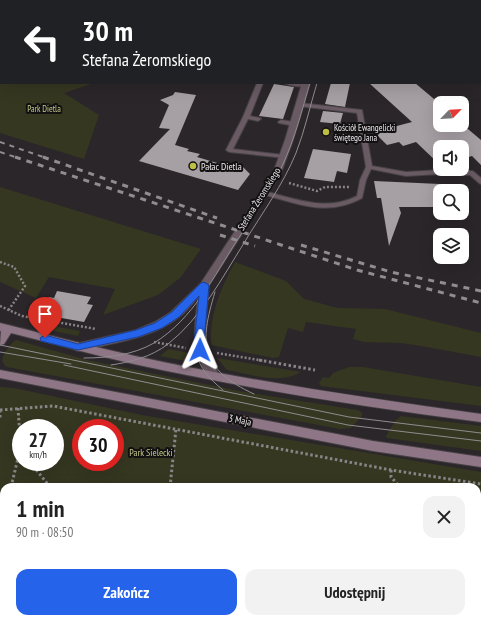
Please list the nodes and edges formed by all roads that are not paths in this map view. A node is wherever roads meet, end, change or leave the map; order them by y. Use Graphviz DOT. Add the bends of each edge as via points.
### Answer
graph roads {
  1 [pos="260,84"];
  2 [pos="306,84"];
  3 [pos="300,105"];
  4 [pos="246,117"];
  5 [pos="258,119"];
  6 [pos="282,122"];
  7 [pos="294,124"];
  8 [pos="284,157"];
  9 [pos="370,167"];
  10 [pos="481,182"];
  11 [pos="264,193"];
  12 [pos="204,285"];
  13 [pos="4,328"];
  14 [pos="0,341"];
  15 [pos="78,347"];
  16 [pos="0,374"];
  17 [pos="215,376"];
  18 [pos="481,418"];
  19 [pos="481,462"];
  1 -- 4 [label="lane"];
  2 -- 3 [label="street, Stefana Żeromskiego"];
  3 -- 7 [label="street, Stefana Żeromskiego"];
  3 -- 9 [label="lane" via="360,111"];
  4 -- 5 [label="lane"];
  4 -- 8 [label="lane" via="229,150"];
  6 -- 7 [label="lane"];
  7 -- 8 [label="street, Stefana Żeromskiego"];
  8 -- 11 [label="street, Stefana Żeromskiego"];
  9 -- 10 [label="lane" via="406,174 472,174"];
  9 -- 11 [label="lane" via="363,180 360,197 351,203 330,207"];
  11 -- 12 [label="street, Stefana Żeromskiego"];
  12 -- 15 [label="street, Stefana Żeromskiego" via="175,315 158,325 138,333"];
  12 -- 17 [label="street, Stefana Żeromskiego" via="199,342 208,367"];
  13 -- 14 [label="main road"];
  13 -- 15 [label="main road"];
  15 -- 17 [label="main road"];
  16 -- 19 [label="main road, 3 Maja" via="373,446"];
  17 -- 18 [label="main road" via="386,406"];
}
